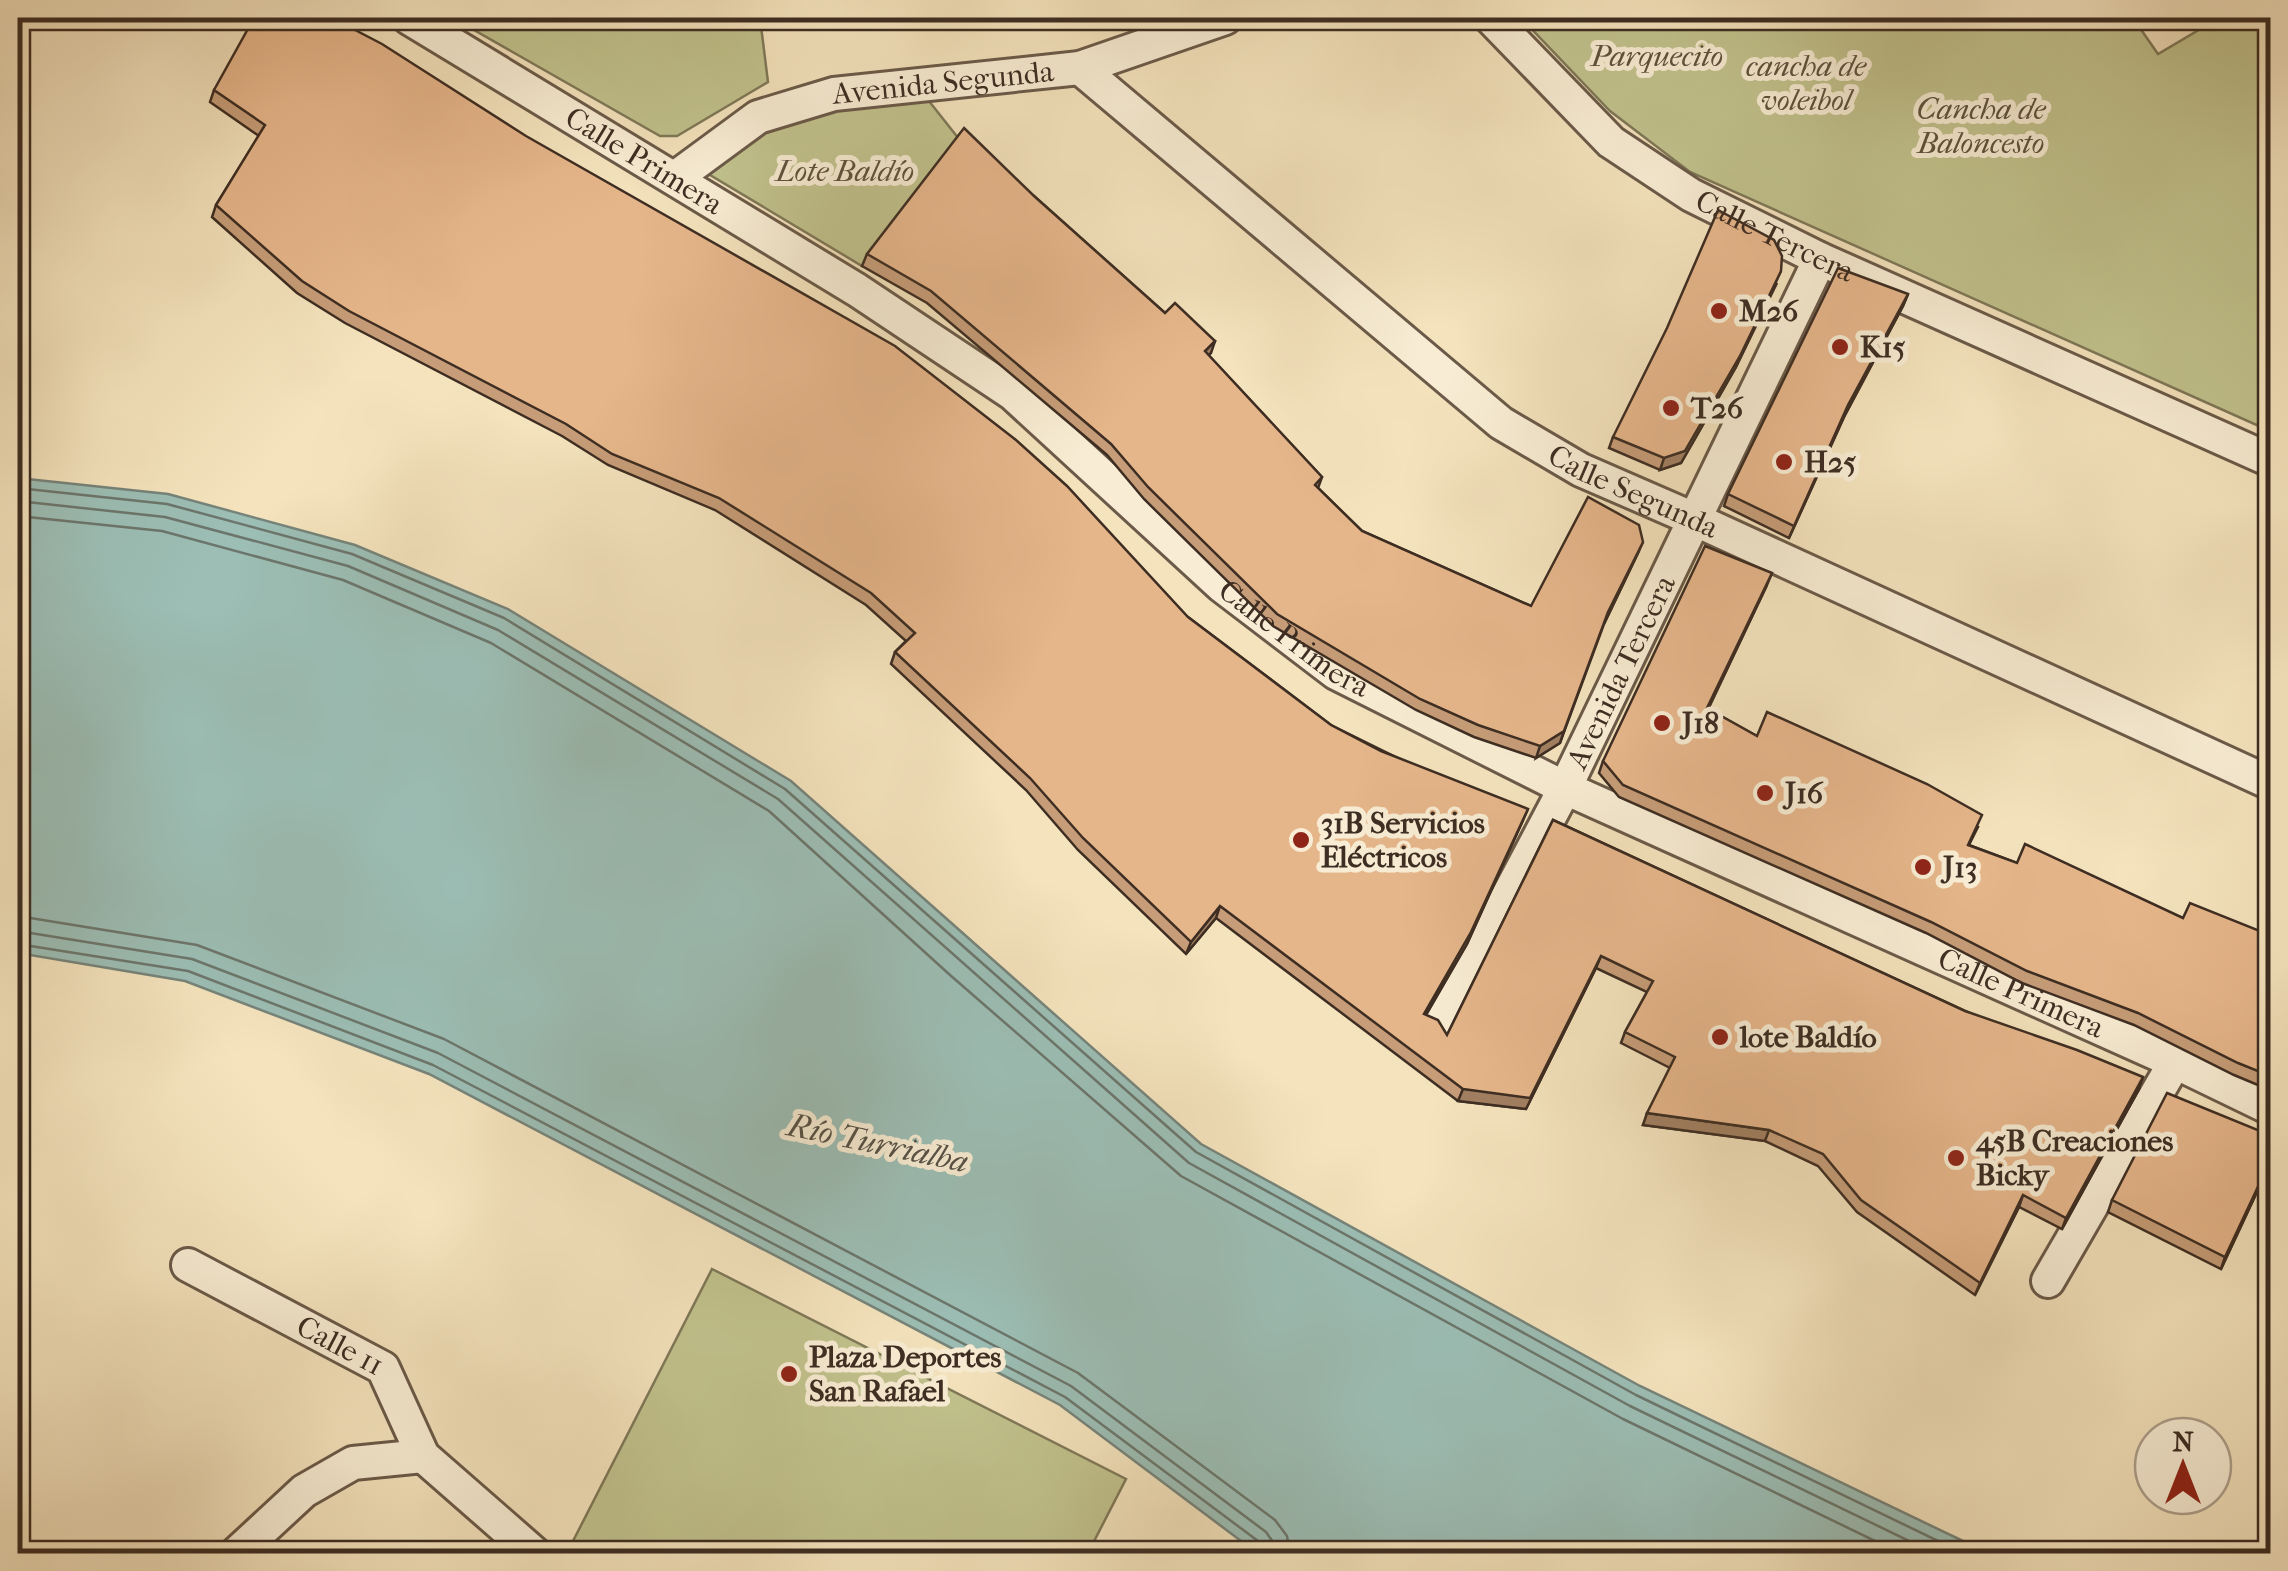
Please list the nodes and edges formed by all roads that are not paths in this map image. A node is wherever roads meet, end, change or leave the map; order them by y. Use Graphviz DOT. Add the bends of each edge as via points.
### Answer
graph roads {
  1 [pos="409,18"];
  2 [pos="1225,18"];
  3 [pos="1491,18"];
  4 [pos="1080,68"];
  5 [pos="675,178"];
  6 [pos="1820,259"];
  7 [pos="2270,460"];
  8 [pos="1696,520"];
  9 [pos="2270,783"];
  10 [pos="1565,788"];
  11 [pos="1438,1026"];
  12 [pos="2176,1062"];
  13 [pos="2270,1108"];
  14 [pos="188,1265"];
  15 [pos="2048,1281"];
  16 [pos="423,1456"];
  17 [pos="236,1554"];
  18 [pos="535,1554"];
  1 -- 5 [label="street, Calle Primera"];
  2 -- 4 [label="street, Avenida Segunda"];
  3 -- 6 [label="street, Calle Tercera" via="1611,142 1691,195"];
  4 -- 5 [label="street, Avenida Segunda" via="834,94 758,117"];
  4 -- 8 [label="street, Calle Segunda" via="1501,423 1580,470"];
  5 -- 10 [label="street, Calle Primera" via="1013,394 1222,586 1336,674"];
  6 -- 7 [label="street, Calle Tercera"];
  6 -- 8 [label="street, Avenida Tercera"];
  8 -- 9 [label="street, Calle Segunda"];
  8 -- 10 [label="street, Avenida Tercera"];
  10 -- 11 [label="street, Avenida Tercera"];
  10 -- 12 [label="street, Calle Primera"];
  12 -- 13 [label="street, Calle Primera"];
  12 -- 15 [label="street"];
  14 -- 16 [label="street, Calle 11" via="383,1368"];
  16 -- 17 [label="street" via="353,1463 304,1491"];
  16 -- 18 [label="street, Calle 11"];
}
